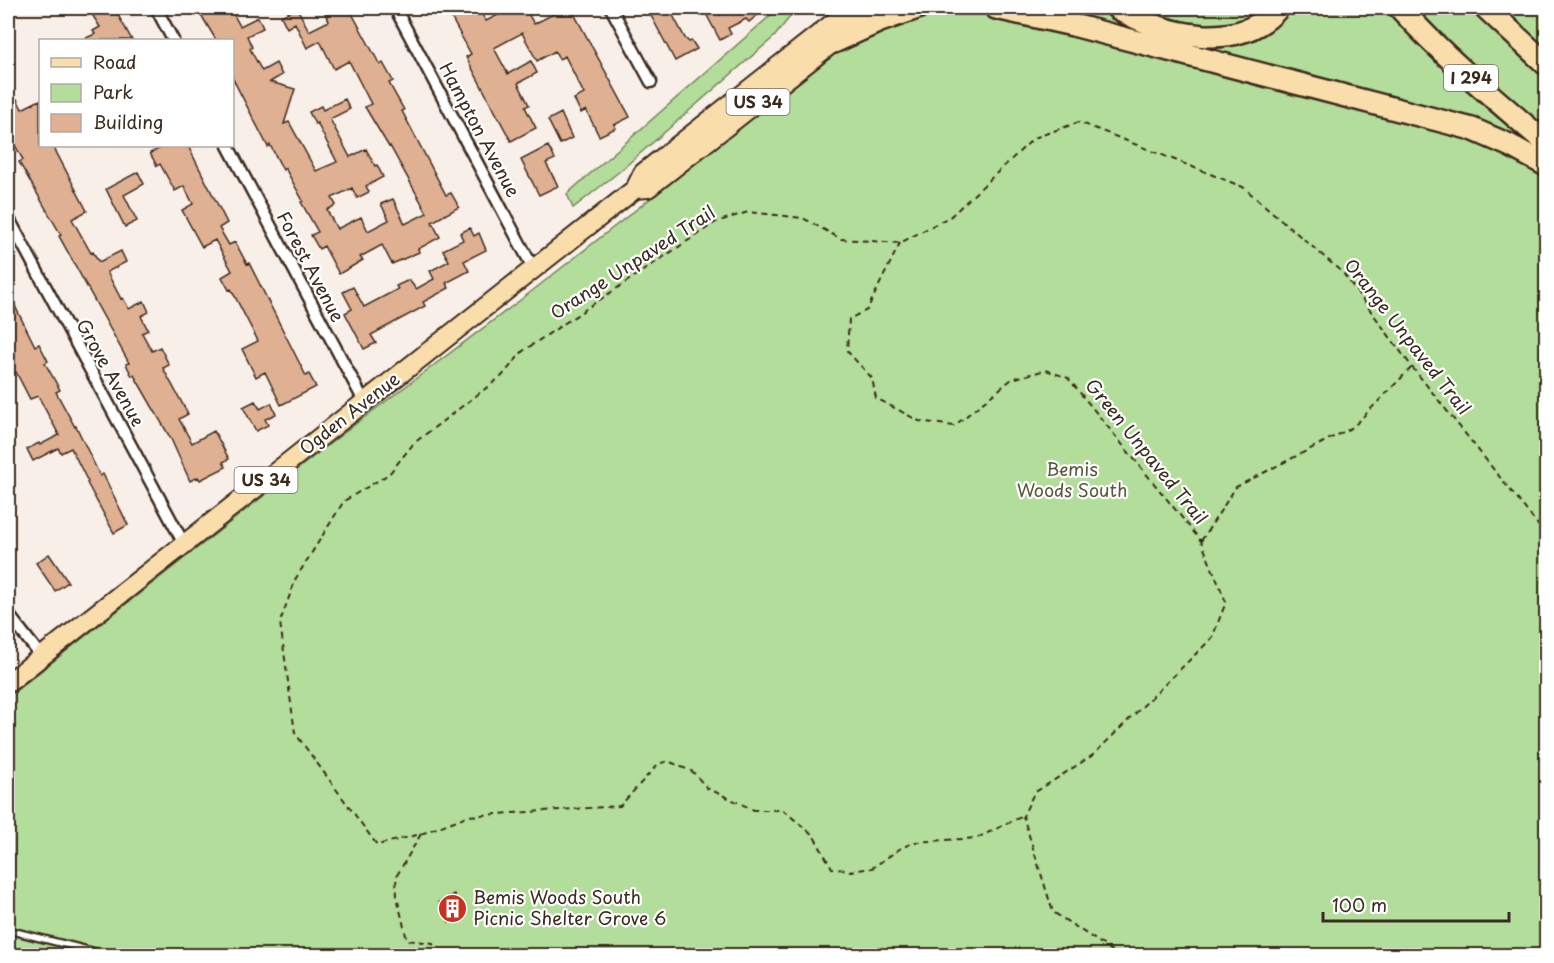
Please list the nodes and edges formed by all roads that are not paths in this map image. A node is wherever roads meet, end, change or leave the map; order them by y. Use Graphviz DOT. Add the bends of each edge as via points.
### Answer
graph roads {
  1 [pos="156,8"];
  2 [pos="395,8"];
  3 [pos="612,8"];
  4 [pos="852,8"];
  5 [pos="877,8"];
  6 [pos="916,8"];
  7 [pos="996,8"];
  8 [pos="1117,8"];
  9 [pos="1278,8"];
  10 [pos="1400,8"];
  11 [pos="1486,8"];
  12 [pos="172,39"];
  13 [pos="834,42"];
  14 [pos="1546,64"];
  15 [pos="651,82"];
  16 [pos="1546,143"];
  17 [pos="229,147"];
  18 [pos="1546,165"];
  19 [pos="635,189"];
  20 [pos="8,217"];
  21 [pos="533,268"];
  22 [pos="365,403"];
  23 [pos="184,544"];
  24 [pos="8,614"];
  25 [pos="41,656"];
  26 [pos="8,683"];
  27 [pos="8,930"];
  28 [pos="112,956"];
  1 -- 12 [label="street"];
  2 -- 21 [label="street, Hampton Avenue"];
  3 -- 15 [label="street"];
  4 -- 19 [label="main road, Ogden Avenue / US 34" via="643,172"];
  5 -- 13 [label="main road, Ogden Avenue / US 34"];
  6 -- 13 [label="highway"];
  7 -- 18 [label="highway" via="1472,129"];
  8 -- 9 [label="highway" via="1177,33 1224,36 1258,23"];
  10 -- 16 [label="highway, I 294" via="1485,91"];
  11 -- 14 [label="highway"];
  13 -- 19 [label="main road, Ogden Avenue / US 34" via="648,188"];
  17 -- 22 [label="street, Forest Avenue"];
  19 -- 21 [label="main road, Ogden Avenue / US 34"];
  20 -- 23 [label="street, Grove Avenue"];
  21 -- 22 [label="main road, Ogden Avenue / US 34"];
  22 -- 23 [label="main road, Ogden Avenue / US 34"];
  23 -- 25 [label="main road, Ogden Avenue / US 34"];
  24 -- 25 [label="street"];
  25 -- 26 [label="main road, Ogden Avenue / US 34"];
  27 -- 28 [label="lane"];
}
